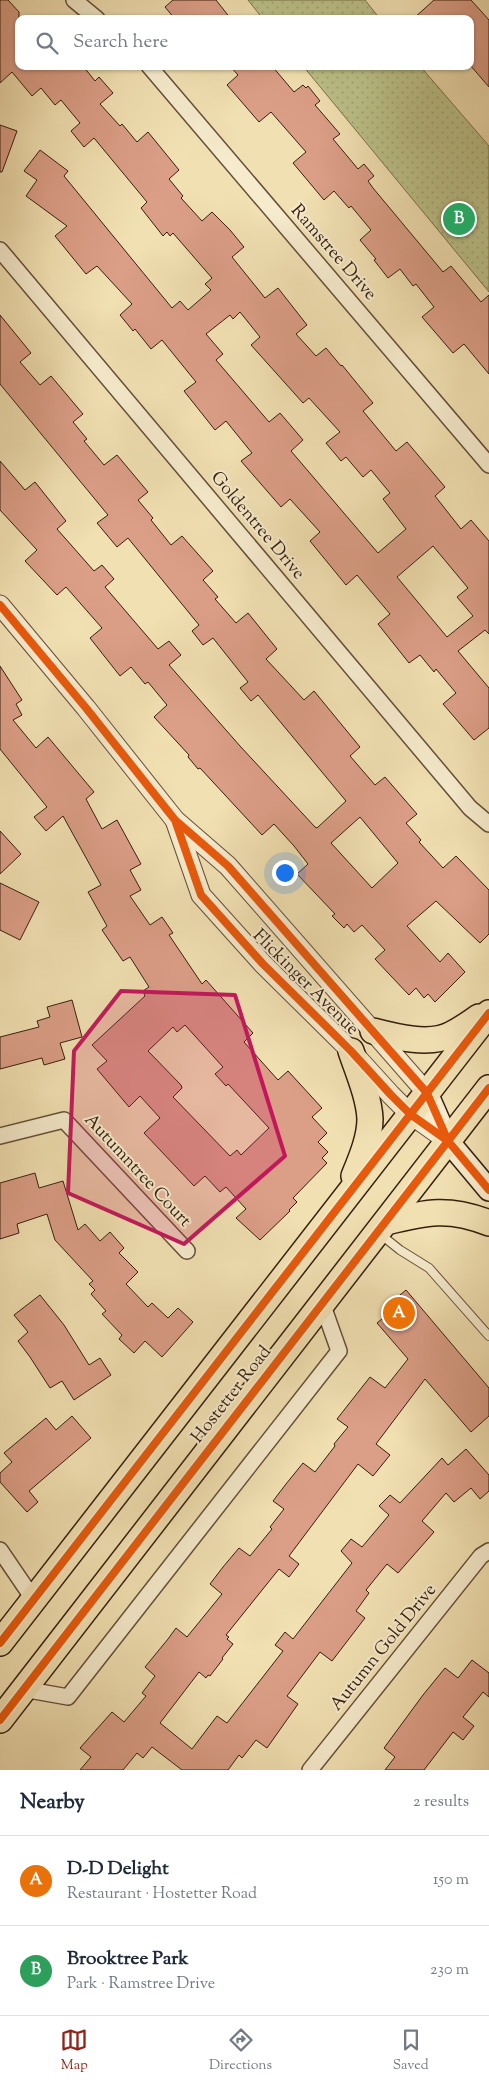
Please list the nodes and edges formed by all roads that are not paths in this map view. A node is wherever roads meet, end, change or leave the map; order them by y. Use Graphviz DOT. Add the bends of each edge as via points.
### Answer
graph roads {
  1 [pos="74,0"];
  2 [pos="92,15"];
  3 [pos="151,70"];
  4 [pos="0,250"];
  5 [pos="489,464"];
  6 [pos="0,605"];
  7 [pos="175,820"];
  8 [pos="489,824"];
  9 [pos="489,1012"];
  10 [pos="373,1031"];
  11 [pos="351,1051"];
  12 [pos="489,1088"];
  13 [pos="427,1094"];
  14 [pos="410,1114"];
  15 [pos="0,1136"];
  16 [pos="448,1141"];
  17 [pos="489,1190"];
  18 [pos="348,1195"];
  19 [pos="489,1223"];
  20 [pos="382,1228"];
  21 [pos="187,1251"];
  22 [pos="322,1303"];
  23 [pos="489,1336"];
  24 [pos="0,1550"];
  25 [pos="489,1551"];
  26 [pos="34,1600"];
  27 [pos="0,1643"];
  28 [pos="23,1689"];
  29 [pos="0,1720"];
  30 [pos="310,1770"];
  1 -- 2 [label="street"];
  3 -- 5 [label="street, Ramstree Drive"];
  4 -- 8 [label="street, Goldentree Drive" via="470,808"];
  6 -- 7 [label="street, Flickinger Avenue"];
  7 -- 10 [label="street, Flickinger Avenue" via="228,866"];
  7 -- 11 [label="street, Flickinger Avenue" via="201,895 263,964"];
  9 -- 10 [label="main road" via="451,1035 423,1040"];
  9 -- 13 [label="main road, Hostetter Road"];
  10 -- 13 [label="street, Flickinger Avenue"];
  11 -- 14 [label="street, Flickinger Avenue"];
  11 -- 18 [label="main road" via="370,1119 366,1143"];
  12 -- 16 [label="main road, Hostetter Road"];
  13 -- 14 [label="main road, Hostetter Road"];
  13 -- 16 [label="main road, Flickinger Avenue"];
  14 -- 16 [label="street, Flickinger Avenue"];
  14 -- 18 [label="main road, Hostetter Road"];
  15 -- 21 [label="street, Autumntree Court" via="64,1120"];
  16 -- 17 [label="main road, Flickinger Avenue"];
  16 -- 20 [label="main road, Hostetter Road"];
  18 -- 26 [label="main road, Hostetter Road"];
  19 -- 20 [label="main road" via="460,1214 426,1212"];
  20 -- 22 [label="main road, Hostetter Road"];
  20 -- 23 [label="lane" via="400,1250 429,1268"];
  22 -- 28 [label="main road, Hostetter Road"];
  22 -- 28 [label="street" via="339,1350 68,1697"];
  24 -- 26 [label="street"];
  25 -- 30 [label="street, Autumn Gold Drive" via="481,1556"];
  26 -- 27 [label="main road, Hostetter Road"];
  28 -- 29 [label="main road, Hostetter Road"];
}
